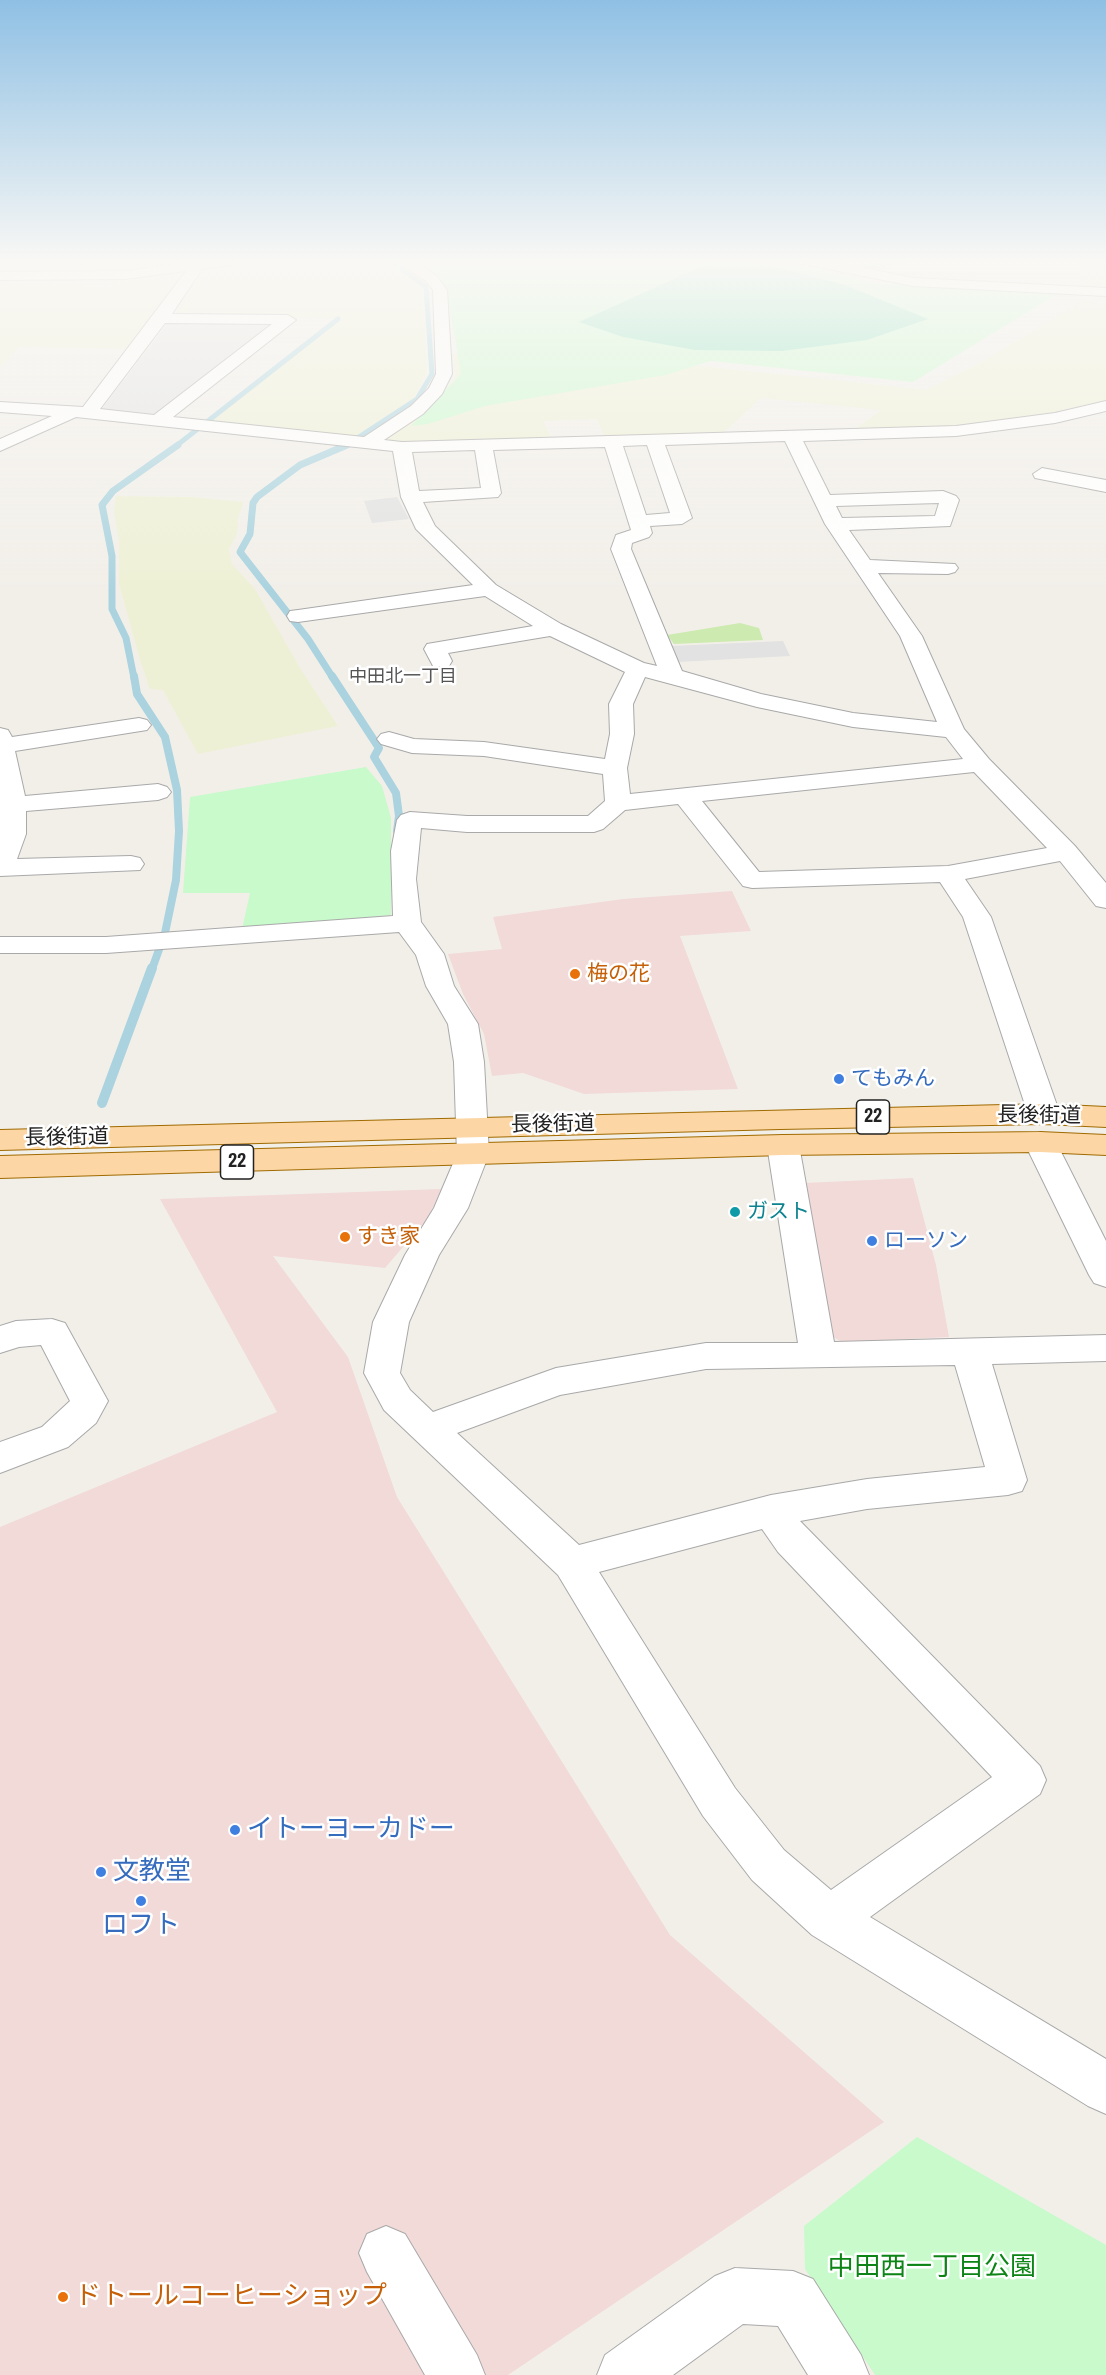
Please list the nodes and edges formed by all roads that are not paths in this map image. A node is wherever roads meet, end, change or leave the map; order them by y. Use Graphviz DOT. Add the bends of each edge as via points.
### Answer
graph roads {
  1 [pos="115,372"];
  2 [pos="221,372"];
  3 [pos="444,372"];
  4 [pos="1106,406"];
  5 [pos="0,407"];
  6 [pos="81,413"];
  7 [pos="158,421"];
  8 [pos="792,437"];
  9 [pos="654,440"];
  10 [pos="612,441"];
  11 [pos="365,444"];
  12 [pos="483,445"];
  13 [pos="0,446"];
  14 [pos="402,447"];
  15 [pos="1042,474"];
  16 [pos="1106,486"];
  17 [pos="411,497"];
  18 [pos="822,501"];
  19 [pos="638,521"];
  20 [pos="835,524"];
  21 [pos="862,566"];
  22 [pos="948,568"];
  23 [pos="489,589"];
  24 [pos="297,616"];
  25 [pos="553,629"];
  26 [pos="435,650"];
  27 [pos="638,669"];
  28 [pos="672,675"];
  29 [pos="139,725"];
  30 [pos="953,731"];
  31 [pos="389,738"];
  32 [pos="1,741"];
  33 [pos="980,764"];
  34 [pos="615,768"];
  35 [pos="158,792"];
  36 [pos="684,795"];
  37 [pos="618,803"];
  38 [pos="14,805"];
  39 [pos="1066,852"];
  40 [pos="131,864"];
  41 [pos="0,867"];
  42 [pos="948,874"];
  43 [pos="1106,900"];
  44 [pos="407,923"];
  45 [pos="0,945"];
  46 [pos="1106,1117"];
  47 [pos="1042,1128"];
  48 [pos="0,1140"];
  49 [pos="473,1140"];
  50 [pos="783,1145"];
  51 [pos="1106,1145"];
  52 [pos="0,1167"];
  53 [pos="1106,1275"];
  54 [pos="0,1340"];
  55 [pos="1106,1348"];
  56 [pos="970,1353"];
  57 [pos="818,1356"];
  58 [pos="429,1428"];
  59 [pos="0,1458"];
  60 [pos="771,1511"];
  61 [pos="572,1563"];
  62 [pos="829,1919"];
  63 [pos="1106,2088"];
  64 [pos="386,2253"];
  65 [pos="457,2375"];
  66 [pos="625,2375"];
  67 [pos="841,2375"];
  1 -- 6 [label="street"];
  2 -- 7 [label="street"];
  3 -- 11 [label="street" via="436,390 417,410"];
  4 -- 8 [label="street" via="1055,418 956,431"];
  5 -- 6 [label="street"];
  6 -- 7 [label="street"];
  6 -- 13 [label="street"];
  7 -- 11 [label="street"];
  8 -- 9 [label="street"];
  8 -- 18 [label="street"];
  9 -- 10 [label="street"];
  9 -- 19 [label="street" via="682,518"];
  10 -- 12 [label="street"];
  10 -- 19 [label="street"];
  11 -- 14 [label="street"];
  12 -- 14 [label="street"];
  12 -- 17 [label="street" via="491,493"];
  14 -- 17 [label="street"];
  15 -- 16 [label="street"];
  17 -- 23 [label="street" via="426,529"];
  18 -- 20 [label="street"];
  18 -- 20 [label="street" via="943,497 949,500 943,522"];
  19 -- 28 [label="street" via="642,533 623,539 621,549"];
  20 -- 21 [label="street"];
  21 -- 22 [label="street"];
  21 -- 30 [label="street" via="911,636"];
  23 -- 24 [label="street"];
  23 -- 25 [label="street"];
  25 -- 26 [label="street"];
  25 -- 27 [label="street"];
  27 -- 28 [label="street"];
  27 -- 34 [label="street" via="621,704 622,734"];
  28 -- 30 [label="street" via="811,713"];
  29 -- 32 [label="street"];
  30 -- 33 [label="street"];
  31 -- 34 [label="street" via="412,746 484,749"];
  32 -- 38 [label="street"];
  33 -- 36 [label="street"];
  33 -- 39 [label="street"];
  34 -- 37 [label="street"];
  35 -- 38 [label="street"];
  36 -- 37 [label="street"];
  36 -- 42 [label="street" via="752,880"];
  37 -- 44 [label="street" via="594,824 467,824 410,819 403,879"];
  38 -- 41 [label="street" via="13,834"];
  39 -- 42 [label="street"];
  39 -- 43 [label="street"];
  40 -- 41 [label="street"];
  42 -- 47 [label="street" via="977,917"];
  44 -- 45 [label="street" via="106,945"];
  44 -- 49 [label="street" via="430,954 440,986 463,1024"];
  46 -- 47 [label="main road, 長後街道 / 22"];
  47 -- 49 [label="main road, 長後街道 / 22"];
  47 -- 50 [label="main road, 長後街道 / 22"];
  47 -- 51 [label="main road, 長後街道 / 22"];
  47 -- 53 [label="street"];
  48 -- 49 [label="main road, 長後街道 / 22"];
  49 -- 50 [label="main road, 長後街道 / 22"];
  49 -- 52 [label="main road, 22"];
  49 -- 58 [label="street" via="451,1208 422,1255 391,1322 382,1373 397,1400"];
  50 -- 57 [label="street"];
  54 -- 59 [label="street" via="16,1334 52,1332 89,1401 83,1413 54,1437"];
  55 -- 56 [label="street"];
  56 -- 57 [label="street"];
  56 -- 60 [label="street" via="1008,1480 867,1494"];
  57 -- 58 [label="street" via="706,1356 556,1382"];
  58 -- 61 [label="street"];
  60 -- 61 [label="street"];
  60 -- 62 [label="street" via="792,1540 1024,1780"];
  61 -- 62 [label="street" via="719,1802 768,1865"];
  62 -- 63 [label="street"];
  64 -- 65 [label="street"];
  66 -- 67 [label="street" via="735,2296 793,2299"];
}
